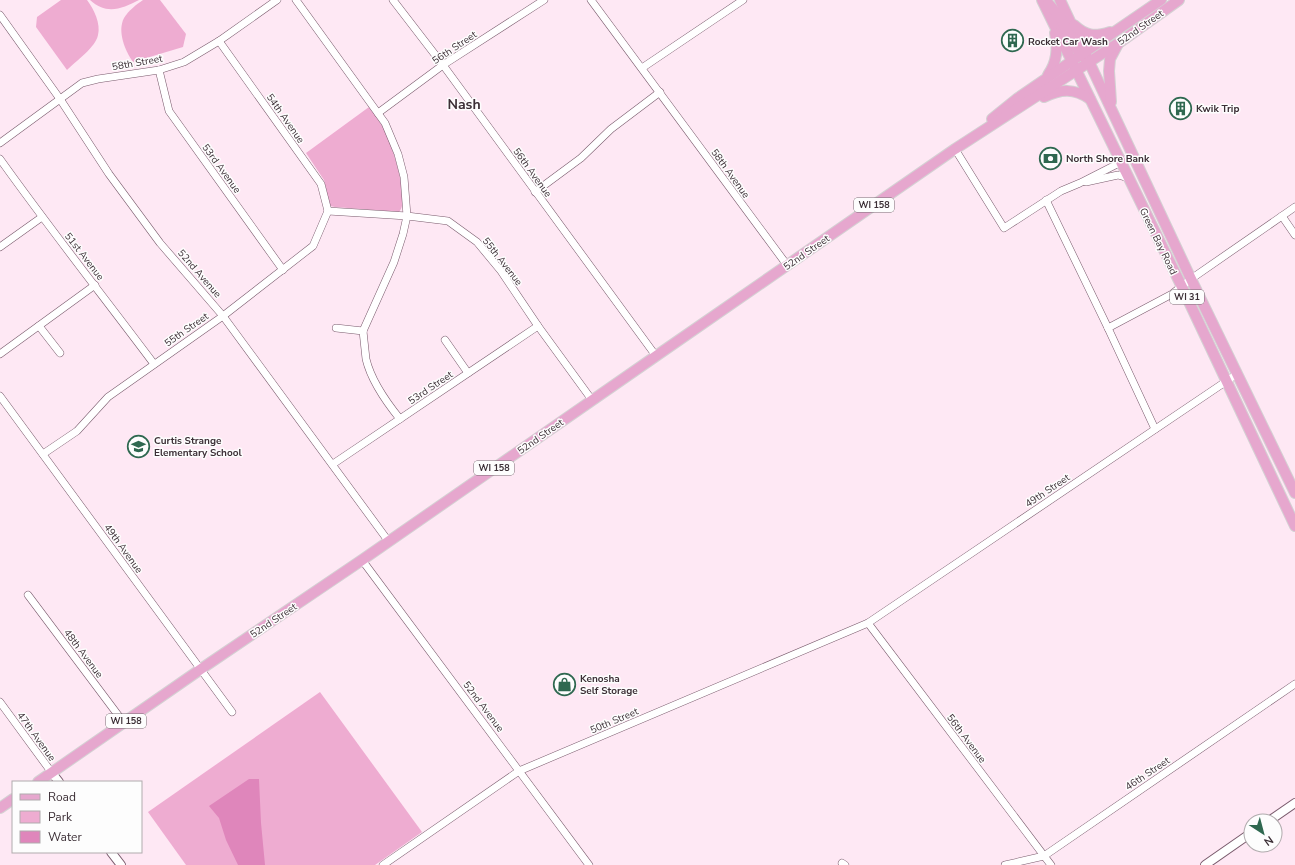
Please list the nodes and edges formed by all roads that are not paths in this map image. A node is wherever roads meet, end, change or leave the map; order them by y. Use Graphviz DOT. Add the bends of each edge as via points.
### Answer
graph roads {
  1 [pos="277,0"];
  2 [pos="296,0"];
  3 [pos="394,0"];
  4 [pos="544,0"];
  5 [pos="591,0"];
  6 [pos="743,0"];
  7 [pos="1044,0"];
  8 [pos="1060,0"];
  9 [pos="1161,0"];
  10 [pos="1178,0"];
  11 [pos="0,15"];
  12 [pos="1071,21"];
  13 [pos="1053,22"];
  14 [pos="1118,30"];
  15 [pos="219,41"];
  16 [pos="1120,42"];
  17 [pos="1081,60"];
  18 [pos="443,65"];
  19 [pos="642,68"];
  20 [pos="159,70"];
  21 [pos="1046,79"];
  22 [pos="660,92"];
  23 [pos="60,98"];
  24 [pos="1090,99"];
  25 [pos="1113,112"];
  26 [pos="378,113"];
  27 [pos="1006,116"];
  28 [pos="0,143"];
  29 [pos="958,147"];
  30 [pos="1133,156"];
  31 [pos="0,160"];
  32 [pos="1120,162"];
  33 [pos="1128,178"];
  34 [pos="1080,183"];
  35 [pos="535,192"];
  36 [pos="1046,200"];
  37 [pos="1295,206"];
  38 [pos="328,211"];
  39 [pos="407,216"];
  40 [pos="1282,216"];
  41 [pos="42,217"];
  42 [pos="1295,235"];
  43 [pos="0,247"];
  44 [pos="787,266"];
  45 [pos="283,270"];
  46 [pos="1191,279"];
  47 [pos="95,285"];
  48 [pos="1182,287"];
  49 [pos="223,316"];
  50 [pos="39,326"];
  51 [pos="538,326"];
  52 [pos="336,328"];
  53 [pos="1108,328"];
  54 [pos="363,331"];
  55 [pos="445,340"];
  56 [pos="60,353"];
  57 [pos="0,354"];
  58 [pos="656,356"];
  59 [pos="154,364"];
  60 [pos="468,372"];
  61 [pos="1237,374"];
  62 [pos="1227,381"];
  63 [pos="0,396"];
  64 [pos="592,400"];
  65 [pos="400,419"];
  66 [pos="1156,429"];
  67 [pos="43,454"];
  68 [pos="333,464"];
  69 [pos="1295,493"];
  70 [pos="1295,526"];
  71 [pos="389,542"];
  72 [pos="362,560"];
  73 [pos="28,595"];
  74 [pos="868,622"];
  75 [pos="201,669"];
  76 [pos="1295,684"];
  77 [pos="0,702"];
  78 [pos="232,712"];
  79 [pos="124,723"];
  80 [pos="520,771"];
  81 [pos="52,773"];
  82 [pos="40,781"];
  83 [pos="58,781"];
  84 [pos="12,800"];
  85 [pos="1295,802"];
  86 [pos="0,808"];
  87 [pos="1279,813"];
  88 [pos="1243,839"];
  89 [pos="112,853"];
  90 [pos="1044,856"];
  91 [pos="121,865"];
  92 [pos="383,865"];
  93 [pos="589,865"];
  94 [pos="1005,865"];
  95 [pos="1051,865"];
  96 [pos="1206,865"];
  1 -- 15 [label="street, 58th Street"];
  2 -- 26 [label="street"];
  3 -- 18 [label="street, 56th Avenue"];
  4 -- 18 [label="street, 56th Street"];
  5 -- 19 [label="street, 58th Avenue"];
  6 -- 19 [label="street"];
  7 -- 13 [label="main road, Green Bay Road / WI 31"];
  7 -- 17 [label="main road" via="1060,17"];
  8 -- 12 [label="main road, Green Bay Road / WI 31"];
  9 -- 14 [label="main road, 52nd Street / WI 158"];
  10 -- 16 [label="main road, 52nd Street / WI 158"];
  11 -- 23 [label="street, 52nd Avenue"];
  12 -- 14 [label="main road" via="1090,35"];
  12 -- 17 [label="main road, Green Bay Road / WI 31"];
  13 -- 17 [label="main road, Green Bay Road / WI 31"];
  13 -- 21 [label="main road" via="1057,54 1054,66"];
  14 -- 17 [label="main road, 52nd Street / WI 158"];
  15 -- 20 [label="street, 58th Street" via="184,62"];
  15 -- 38 [label="street, 54th Avenue" via="321,184"];
  16 -- 17 [label="main road, 52nd Street / WI 158"];
  16 -- 25 [label="main road" via="1110,59"];
  17 -- 21 [label="main road, 52nd Street / WI 158"];
  17 -- 24 [label="main road, Green Bay Road / WI 31"];
  17 -- 25 [label="main road, Green Bay Road / WI 31"];
  17 -- 27 [label="main road, 52nd Street / WI 158"];
  18 -- 26 [label="street, 56th Street"];
  18 -- 35 [label="street, 56th Avenue"];
  19 -- 22 [label="street, 58th Avenue"];
  20 -- 23 [label="street, 58th Street" via="82,83"];
  20 -- 45 [label="street, 53rd Avenue" via="169,111"];
  21 -- 29 [label="main road, 52nd Street / WI 158" via="1005,107"];
  22 -- 35 [label="street" via="611,129 581,158"];
  22 -- 44 [label="street, 58th Avenue"];
  23 -- 28 [label="street, 58th Street"];
  23 -- 49 [label="street, 52nd Avenue" via="109,174 160,243"];
  24 -- 27 [label="main road" via="1073,91 1055,92"];
  24 -- 32 [label="main road, Green Bay Road / WI 31"];
  25 -- 30 [label="main road, Green Bay Road / WI 31"];
  26 -- 39 [label="street" via="390,134 402,168"];
  27 -- 29 [label="main road, 52nd Street / WI 158"];
  29 -- 36 [label="street" via="1004,228"];
  29 -- 44 [label="main road, 52nd Street / WI 158"];
  30 -- 32 [label="street"];
  30 -- 46 [label="main road, Green Bay Road / WI 31"];
  31 -- 41 [label="street, 51st Avenue"];
  32 -- 33 [label="main road, Green Bay Road / WI 31"];
  32 -- 34 [label="street"];
  33 -- 34 [label="street" via="1110,176"];
  33 -- 48 [label="main road, Green Bay Road / WI 31"];
  34 -- 36 [label="street"];
  35 -- 58 [label="street, 56th Avenue"];
  36 -- 53 [label="street"];
  37 -- 40 [label="street"];
  38 -- 39 [label="street, 55th Avenue"];
  38 -- 45 [label="street, 55th Street" via="313,246"];
  39 -- 51 [label="street, 55th Avenue" via="448,221 477,242 501,271"];
  39 -- 54 [label="street" via="404,234 394,262"];
  40 -- 42 [label="street"];
  40 -- 46 [label="street"];
  41 -- 43 [label="street"];
  41 -- 47 [label="street, 51st Avenue"];
  44 -- 58 [label="main road, 52nd Street / WI 158"];
  45 -- 49 [label="street, 55th Street"];
  46 -- 48 [label="street"];
  46 -- 61 [label="main road, Green Bay Road / WI 31"];
  47 -- 50 [label="street"];
  47 -- 59 [label="street, 51st Avenue"];
  48 -- 53 [label="street"];
  48 -- 62 [label="main road, Green Bay Road / WI 31"];
  49 -- 59 [label="street, 55th Street"];
  49 -- 68 [label="street, 52nd Avenue"];
  50 -- 56 [label="street"];
  50 -- 57 [label="street"];
  51 -- 60 [label="street, 53rd Street"];
  51 -- 64 [label="street, 55th Avenue"];
  52 -- 54 [label="street"];
  53 -- 66 [label="street"];
  54 -- 65 [label="street" via="369,366 383,398"];
  55 -- 60 [label="street"];
  58 -- 64 [label="main road, 52nd Street / WI 158"];
  59 -- 67 [label="street, 55th Street" via="108,397 77,431"];
  60 -- 65 [label="street, 53rd Street"];
  61 -- 62 [label="street, 49th Street"];
  61 -- 69 [label="main road, Green Bay Road / WI 31"];
  62 -- 66 [label="street, 49th Street"];
  62 -- 70 [label="main road, Green Bay Road / WI 31"];
  63 -- 67 [label="street, 49th Avenue"];
  64 -- 71 [label="main road, 52nd Street / WI 158"];
  65 -- 68 [label="street, 53rd Street"];
  66 -- 74 [label="street, 49th Street"];
  67 -- 75 [label="street, 49th Avenue"];
  68 -- 71 [label="street, 52nd Avenue"];
  71 -- 72 [label="main road, 52nd Street / WI 158"];
  72 -- 75 [label="main road, 52nd Street / WI 158"];
  72 -- 80 [label="street, 52nd Avenue"];
  73 -- 79 [label="street, 48th Avenue"];
  74 -- 80 [label="street, 50th Street"];
  74 -- 90 [label="street, 56th Avenue"];
  75 -- 78 [label="street, 49th Avenue"];
  75 -- 79 [label="main road, 52nd Street / WI 158"];
  76 -- 90 [label="street, 46th Street"];
  77 -- 81 [label="street, 47th Avenue"];
  79 -- 81 [label="main road, 52nd Street / WI 158"];
  80 -- 92 [label="street, 50th Street"];
  80 -- 93 [label="street, 52nd Avenue"];
  81 -- 82 [label="main road, 52nd Street / WI 158"];
  81 -- 83 [label="street, 47th Avenue"];
  84 -- 86 [label="main road"];
  85 -- 87 [label="street"];
  88 -- 96 [label="street"];
  89 -- 91 [label="street"];
  90 -- 94 [label="street, 46th Street"];
  90 -- 95 [label="street, 56th Avenue"];
}
